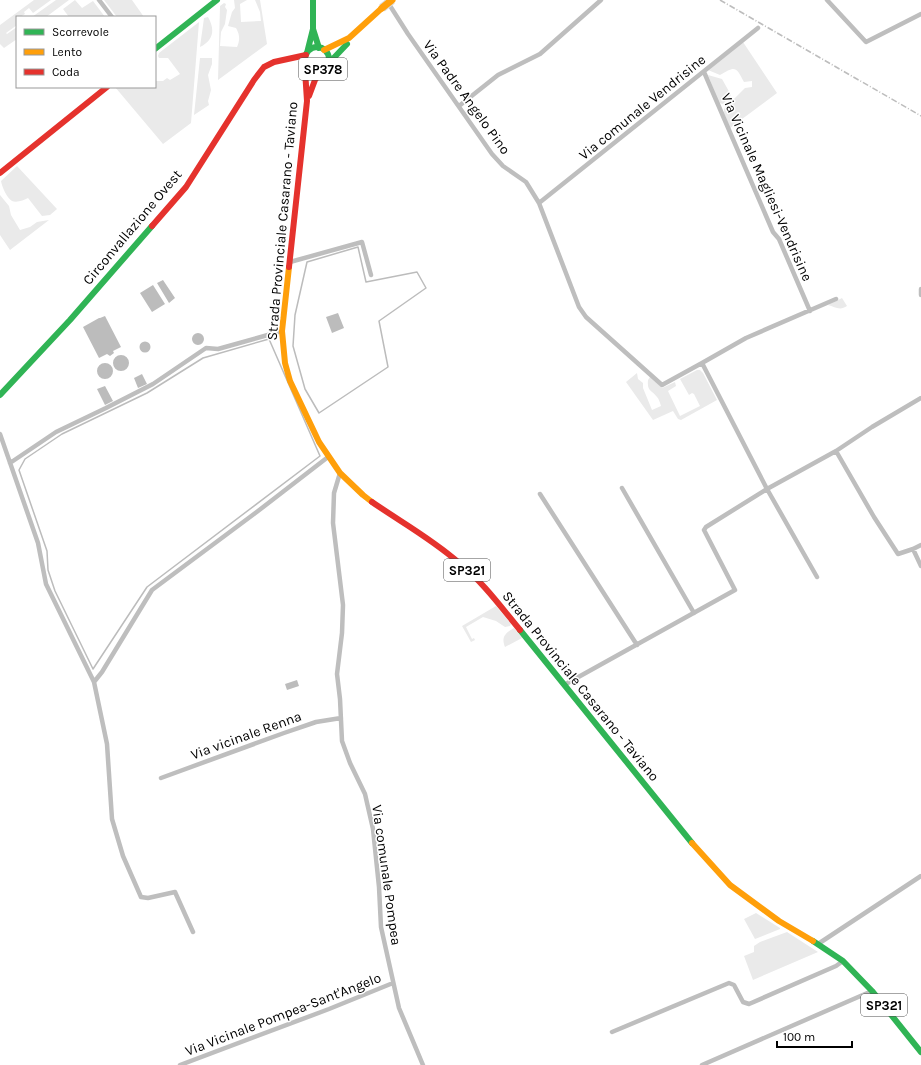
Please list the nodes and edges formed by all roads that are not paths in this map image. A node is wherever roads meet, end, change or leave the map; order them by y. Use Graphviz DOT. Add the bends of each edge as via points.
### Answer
graph roads {
  1 [pos="99,0"];
  2 [pos="217,0"];
  3 [pos="313,0"];
  4 [pos="387,0"];
  5 [pos="392,0"];
  6 [pos="601,0"];
  7 [pos="827,0"];
  8 [pos="921,14"];
  9 [pos="111,16"];
  10 [pos="758,28"];
  11 [pos="313,29"];
  12 [pos="351,37"];
  13 [pos="156,47"];
  14 [pos="322,49"];
  15 [pos="306,59"];
  16 [pos="325,67"];
  17 [pos="704,72"];
  18 [pos="105,88"];
  19 [pos="307,101"];
  20 [pos="459,106"];
  21 [pos="0,173"];
  22 [pos="539,203"];
  23 [pos="290,262"];
  24 [pos="371,275"];
  25 [pos="921,289"];
  26 [pos="921,296"];
  27 [pos="836,299"];
  28 [pos="810,310"];
  29 [pos="282,331"];
  30 [pos="702,364"];
  31 [pos="0,395"];
  32 [pos="921,398"];
  33 [pos="0,434"];
  34 [pos="836,451"];
  35 [pos="328,457"];
  36 [pos="10,463"];
  37 [pos="340,473"];
  38 [pos="622,488"];
  39 [pos="768,489"];
  40 [pos="540,494"];
  41 [pos="921,545"];
  42 [pos="913,549"];
  43 [pos="921,566"];
  44 [pos="817,577"];
  45 [pos="694,613"];
  46 [pos="637,645"];
  47 [pos="94,682"];
  48 [pos="564,685"];
  49 [pos="341,718"];
  50 [pos="161,778"];
  51 [pos="921,876"];
  52 [pos="193,932"];
  53 [pos="818,944"];
  54 [pos="843,961"];
  55 [pos="393,982"];
  56 [pos="872,990"];
  57 [pos="612,1032"];
  58 [pos="921,1052"];
  59 [pos="180,1065"];
  60 [pos="423,1065"];
  61 [pos="702,1065"];
  1 -- 9 [label="street"];
  2 -- 13 [label="main road"];
  3 -- 11 [label="main road"];
  4 -- 20 [label="street, Via Padre Angelo Pino"];
  5 -- 12 [label="main road, SP378, bridge"];
  6 -- 20 [label="street" via="540,54 498,75"];
  7 -- 8 [label="street" via="866,42"];
  10 -- 17 [label="street, Via comunale Vendrisine"];
  11 -- 14 [label="main road"];
  11 -- 15 [label="main road, Strada Provinciale Casarano - Taviano"];
  12 -- 14 [label="main road, SP378" via="338,46"];
  12 -- 16 [label="main road, SP378"];
  14 -- 15 [label="main road, SP378" via="314,48"];
  14 -- 16 [label="main road, SP378" via="328,56"];
  15 -- 16 [label="main road, SP378" via="312,70"];
  15 -- 19 [label="main road, Strada Provinciale Casarano - Taviano / SP321"];
  15 -- 31 [label="main road, Circonvallazione Ovest" via="274,62 264,67 186,187 70,320"];
  16 -- 19 [label="main road" via="315,80"];
  17 -- 22 [label="street, Via comunale Vendrisine"];
  17 -- 28 [label="street, Via Vicinale Magliesi-Vendrisine" via="773,232"];
  18 -- 21 [label="main road"];
  19 -- 23 [label="main road, Strada Provinciale Casarano - Taviano / SP321"];
  20 -- 22 [label="street, Via Padre Angelo Pino" via="492,154 503,166 526,182"];
  22 -- 30 [label="street, Via Padre Angelo Pino" via="579,307 586,317 662,385"];
  23 -- 24 [label="street" via="362,242"];
  23 -- 29 [label="main road, Strada Provinciale Casarano - Taviano / SP321"];
  25 -- 26 [label="street"];
  27 -- 28 [label="street"];
  28 -- 30 [label="street" via="746,338"];
  29 -- 35 [label="main road, Strada Provinciale Casarano - Taviano / SP321" via="290,380"];
  29 -- 36 [label="street" via="218,349 206,348 153,384 56,432"];
  30 -- 39 [label="street"];
  32 -- 34 [label="street"];
  33 -- 36 [label="street"];
  34 -- 39 [label="street"];
  34 -- 42 [label="street" via="898,554"];
  35 -- 37 [label="main road, Strada Provinciale Casarano - Taviano / SP321"];
  35 -- 47 [label="street" via="152,590"];
  36 -- 47 [label="street" via="38,543 46,584"];
  37 -- 48 [label="main road, Strada Provinciale Casarano - Taviano / SP321" via="373,502 421,533 459,562 529,640"];
  37 -- 49 [label="street, Via comunale Pompea" via="334,493 333,523 343,605 337,674"];
  38 -- 45 [label="street"];
  39 -- 44 [label="street"];
  39 -- 45 [label="street" via="704,530 735,590"];
  40 -- 46 [label="street"];
  41 -- 42 [label="street"];
  42 -- 43 [label="street"];
  45 -- 46 [label="street"];
  46 -- 48 [label="street"];
  47 -- 52 [label="street" via="107,744 112,819 123,856 141,897 148,898 175,892"];
  48 -- 53 [label="main road, Strada Provinciale Casarano - Taviano / SP321" via="699,852 730,885 779,921"];
  49 -- 50 [label="street, Via vicinale Renna" via="316,722"];
  49 -- 55 [label="street, Via comunale Pompea" via="342,741 364,794 373,830 381,927"];
  51 -- 53 [label="street"];
  53 -- 54 [label="main road, Strada Provinciale Casarano - Taviano / SP321"];
  54 -- 56 [label="main road, Strada Provinciale Casarano - Taviano / SP321"];
  54 -- 57 [label="street" via="749,1004 743,1002 734,985 729,983"];
  55 -- 59 [label="street, Via Vicinale Pompea-Sant'Angelo"];
  55 -- 60 [label="street, Via comunale Pompea" via="399,1008"];
  56 -- 58 [label="main road, Strada Provinciale Casarano - Taviano / SP321"];
  56 -- 61 [label="street"];
}
